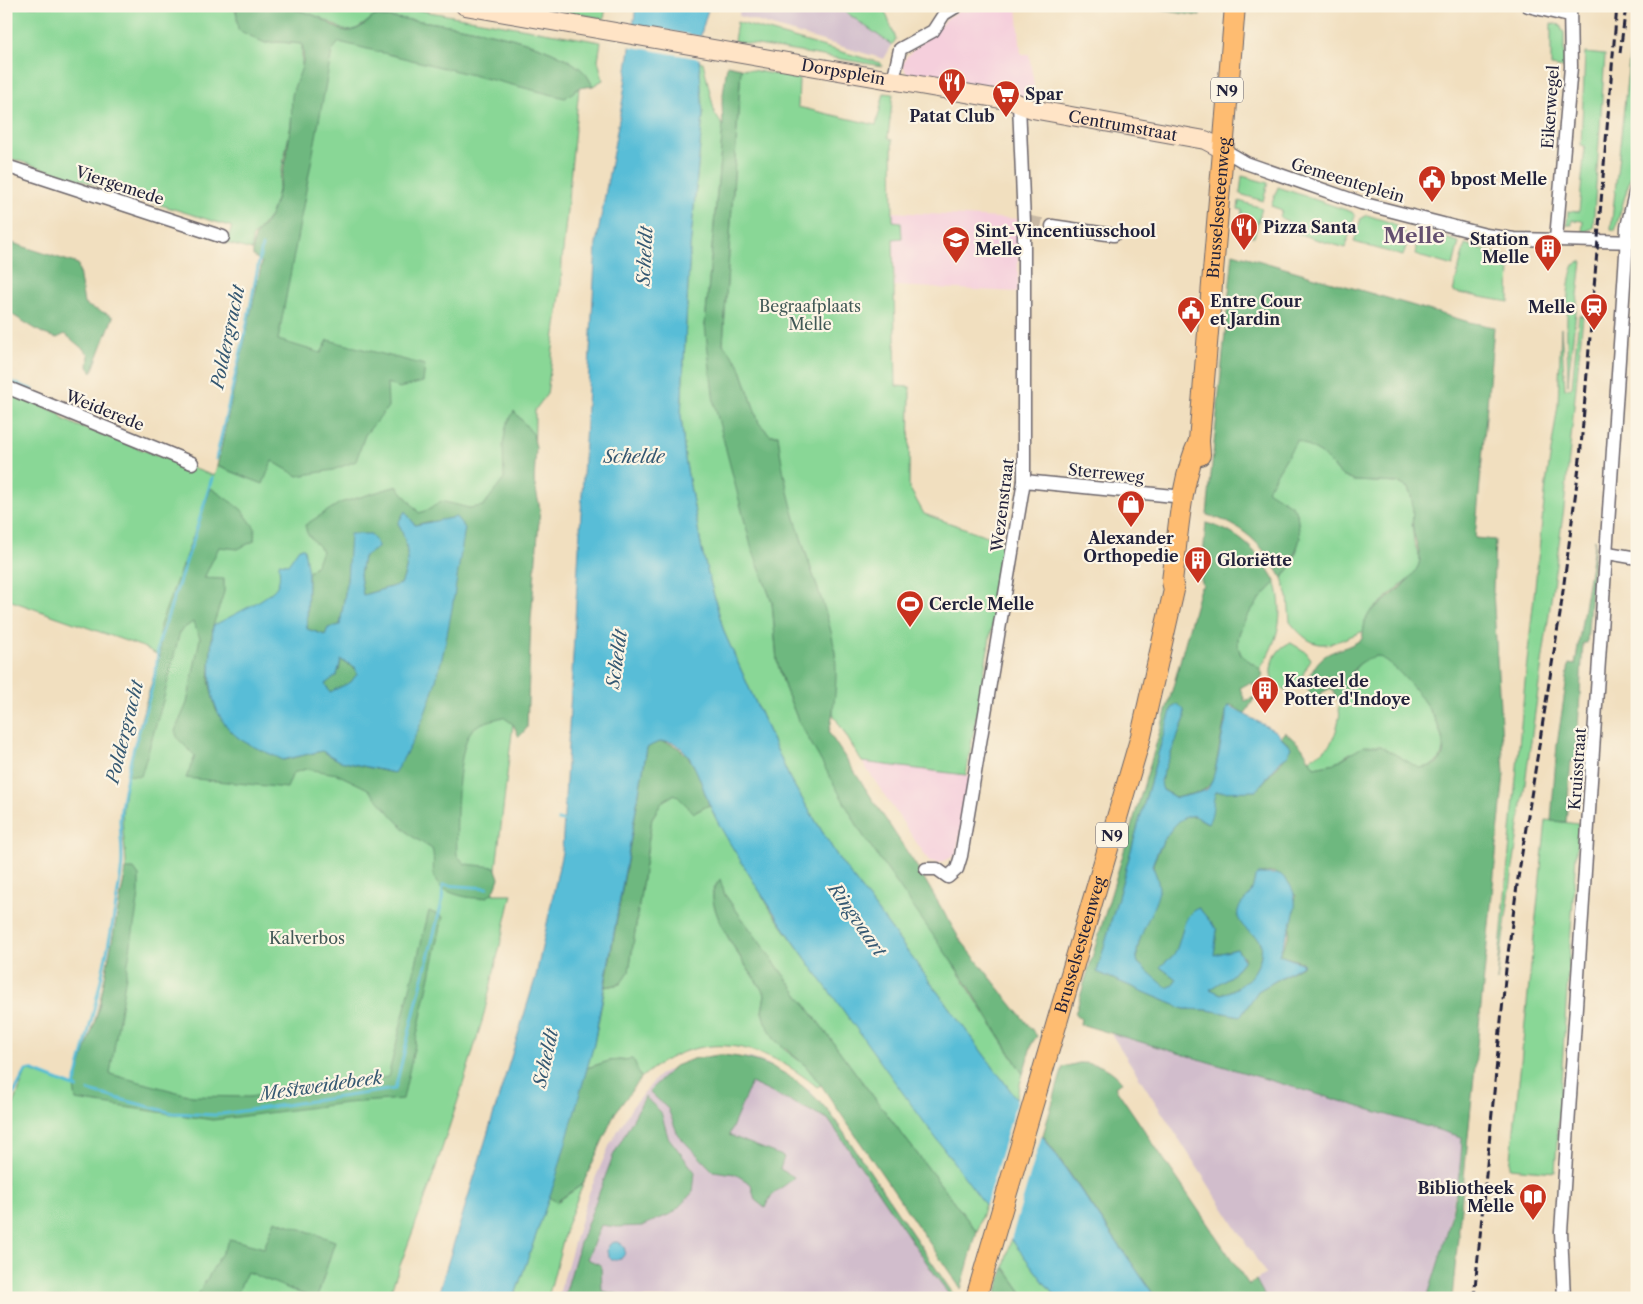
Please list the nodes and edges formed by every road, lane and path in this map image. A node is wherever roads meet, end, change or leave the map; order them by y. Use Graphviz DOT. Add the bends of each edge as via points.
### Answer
graph roads {
  1 [pos="465,6"];
  2 [pos="957,6"];
  3 [pos="1235,6"];
  4 [pos="1528,6"];
  5 [pos="1570,11"];
  6 [pos="894,73"];
  7 [pos="1019,104"];
  8 [pos="1224,150"];
  9 [pos="6,166"];
  10 [pos="1637,186"];
  11 [pos="1052,226"];
  12 [pos="1114,235"];
  13 [pos="223,236"];
  14 [pos="1556,239"];
  15 [pos="1631,242"];
  16 [pos="6,387"];
  17 [pos="1198,441"];
  18 [pos="192,463"];
  19 [pos="1024,481"];
  20 [pos="1184,497"];
  21 [pos="1608,553"];
  22 [pos="1637,558"];
  23 [pos="1174,590"];
  24 [pos="926,869"];
  25 [pos="976,1298"];
  26 [pos="1564,1298"];
  1 -- 6 [label="main road, Dorpsplein" via="729,52"];
  2 -- 6 [label="street" via="944,14 933,31 900,49"];
  3 -- 8 [label="main road, Brusselsesteenweg / N9"];
  4 -- 5 [label="street"];
  5 -- 14 [label="street, Eikerwegel" via="1571,67"];
  6 -- 7 [label="main road, Dorpsplein"];
  7 -- 8 [label="main road, Centrumstraat" via="1205,140"];
  7 -- 19 [label="street, Wezenstraat" via="1027,222"];
  8 -- 14 [label="street, Gemeenteplein" via="1252,166 1362,203 1486,235"];
  8 -- 17 [label="main road, Brusselsesteenweg / N9"];
  9 -- 13 [label="street, Viergemede"];
  10 -- 15 [label="street, Kruisstraat"];
  11 -- 12 [label="street"];
  14 -- 15 [label="street"];
  15 -- 21 [label="street, Kruisstraat" via="1626,254"];
  16 -- 18 [label="street, Weiderede"];
  17 -- 20 [label="main road, Brusselsesteenweg / N9"];
  17 -- 23 [label="main road, Brusselsesteenweg / N9" via="1200,452 1193,516 1179,583"];
  19 -- 20 [label="street, Sterreweg"];
  19 -- 24 [label="street, Wezenstraat" via="961,856 957,869 948,877 937,870"];
  20 -- 23 [label="main road, Brusselsesteenweg / N9" via="1172,581"];
  21 -- 22 [label="street"];
  21 -- 26 [label="street, Kruisstraat" via="1561,1232"];
  23 -- 25 [label="main road, Brusselsesteenweg / N9" via="1141,736"];
}
